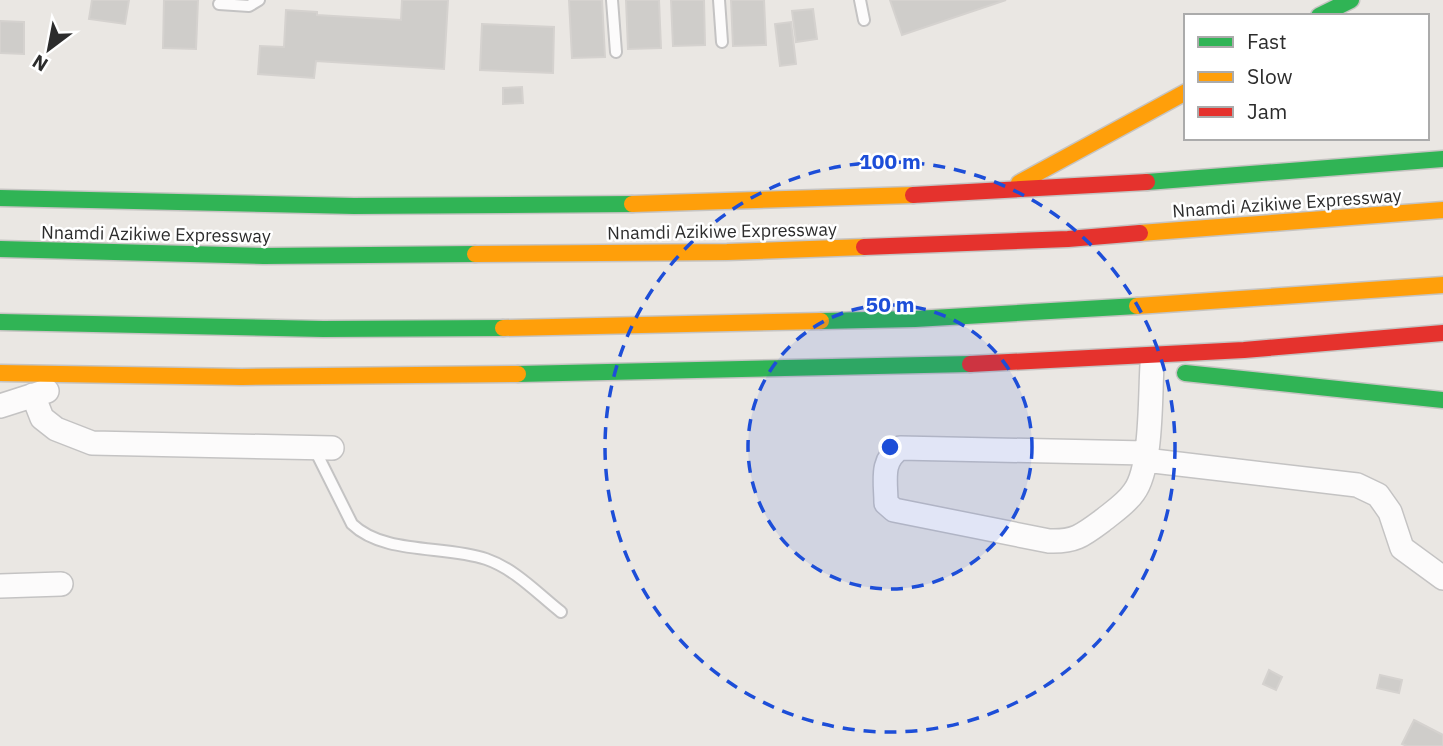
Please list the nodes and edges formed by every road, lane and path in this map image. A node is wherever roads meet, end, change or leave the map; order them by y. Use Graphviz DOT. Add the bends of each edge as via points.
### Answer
graph roads {
  1 [pos="259,0"];
  2 [pos="612,0"];
  3 [pos="719,0"];
  4 [pos="860,0"];
  5 [pos="1351,0"];
  6 [pos="219,4"];
  7 [pos="1323,14"];
  8 [pos="864,20"];
  9 [pos="722,42"];
  10 [pos="616,52"];
  11 [pos="1184,93"];
  12 [pos="1443,159"];
  13 [pos="1007,190"];
  14 [pos="0,198"];
  15 [pos="471,206"];
  16 [pos="1443,210"];
  17 [pos="426,220"];
  18 [pos="323,239"];
  19 [pos="0,249"];
  20 [pos="264,256"];
  21 [pos="1443,285"];
  22 [pos="0,322"];
  23 [pos="576,327"];
  24 [pos="1443,333"];
  25 [pos="536,342"];
  26 [pos="497,356"];
  27 [pos="1126,358"];
  28 [pos="1152,366"];
  29 [pos="0,373"];
  30 [pos="91,376"];
  31 [pos="444,376"];
  32 [pos="33,395"];
  33 [pos="1443,400"];
  34 [pos="0,406"];
  35 [pos="323,448"];
  36 [pos="1146,457"];
  37 [pos="1443,578"];
  38 [pos="61,583"];
  39 [pos="0,586"];
  40 [pos="561,612"];
  1 -- 6 [label="lane" via="249,6"];
  2 -- 10 [label="lane"];
  3 -- 9 [label="lane"];
  4 -- 8 [label="lane"];
  5 -- 7 [label="highway"];
  11 -- 13 [label="highway"];
  12 -- 13 [label="highway, Nnamdi Azikiwe Expressway"];
  13 -- 15 [label="highway, Nnamdi Azikiwe Expressway"];
  14 -- 15 [label="highway, Nnamdi Azikiwe Expressway"];
  15 -- 17 [label="highway"];
  16 -- 20 [label="highway, Nnamdi Azikiwe Expressway" via="1068,239 727,252"];
  18 -- 20 [label="highway" via="283,246"];
  19 -- 20 [label="highway, Nnamdi Azikiwe Expressway"];
  21 -- 23 [label="highway" via="915,319"];
  22 -- 23 [label="highway" via="323,329"];
  23 -- 25 [label="highway"];
  24 -- 27 [label="highway"];
  26 -- 31 [label="highway"];
  27 -- 28 [label="highway"];
  27 -- 31 [label="highway"];
  28 -- 33 [label="highway"];
  28 -- 36 [label="street"];
  29 -- 30 [label="highway"];
  30 -- 31 [label="highway"];
  30 -- 32 [label="street"];
  32 -- 34 [label="street"];
  32 -- 35 [label="street" via="42,418 92,443"];
  35 -- 40 [label="lane" via="352,524 362,534 489,560 507,568"];
  36 -- 36 [label="street" via="900,448 890,454 886,466 886,503 894,510 1064,542 1080,537 1135,492"];
  36 -- 37 [label="street" via="1357,485 1378,495 1390,512 1402,548"];
  38 -- 39 [label="street"];
}
